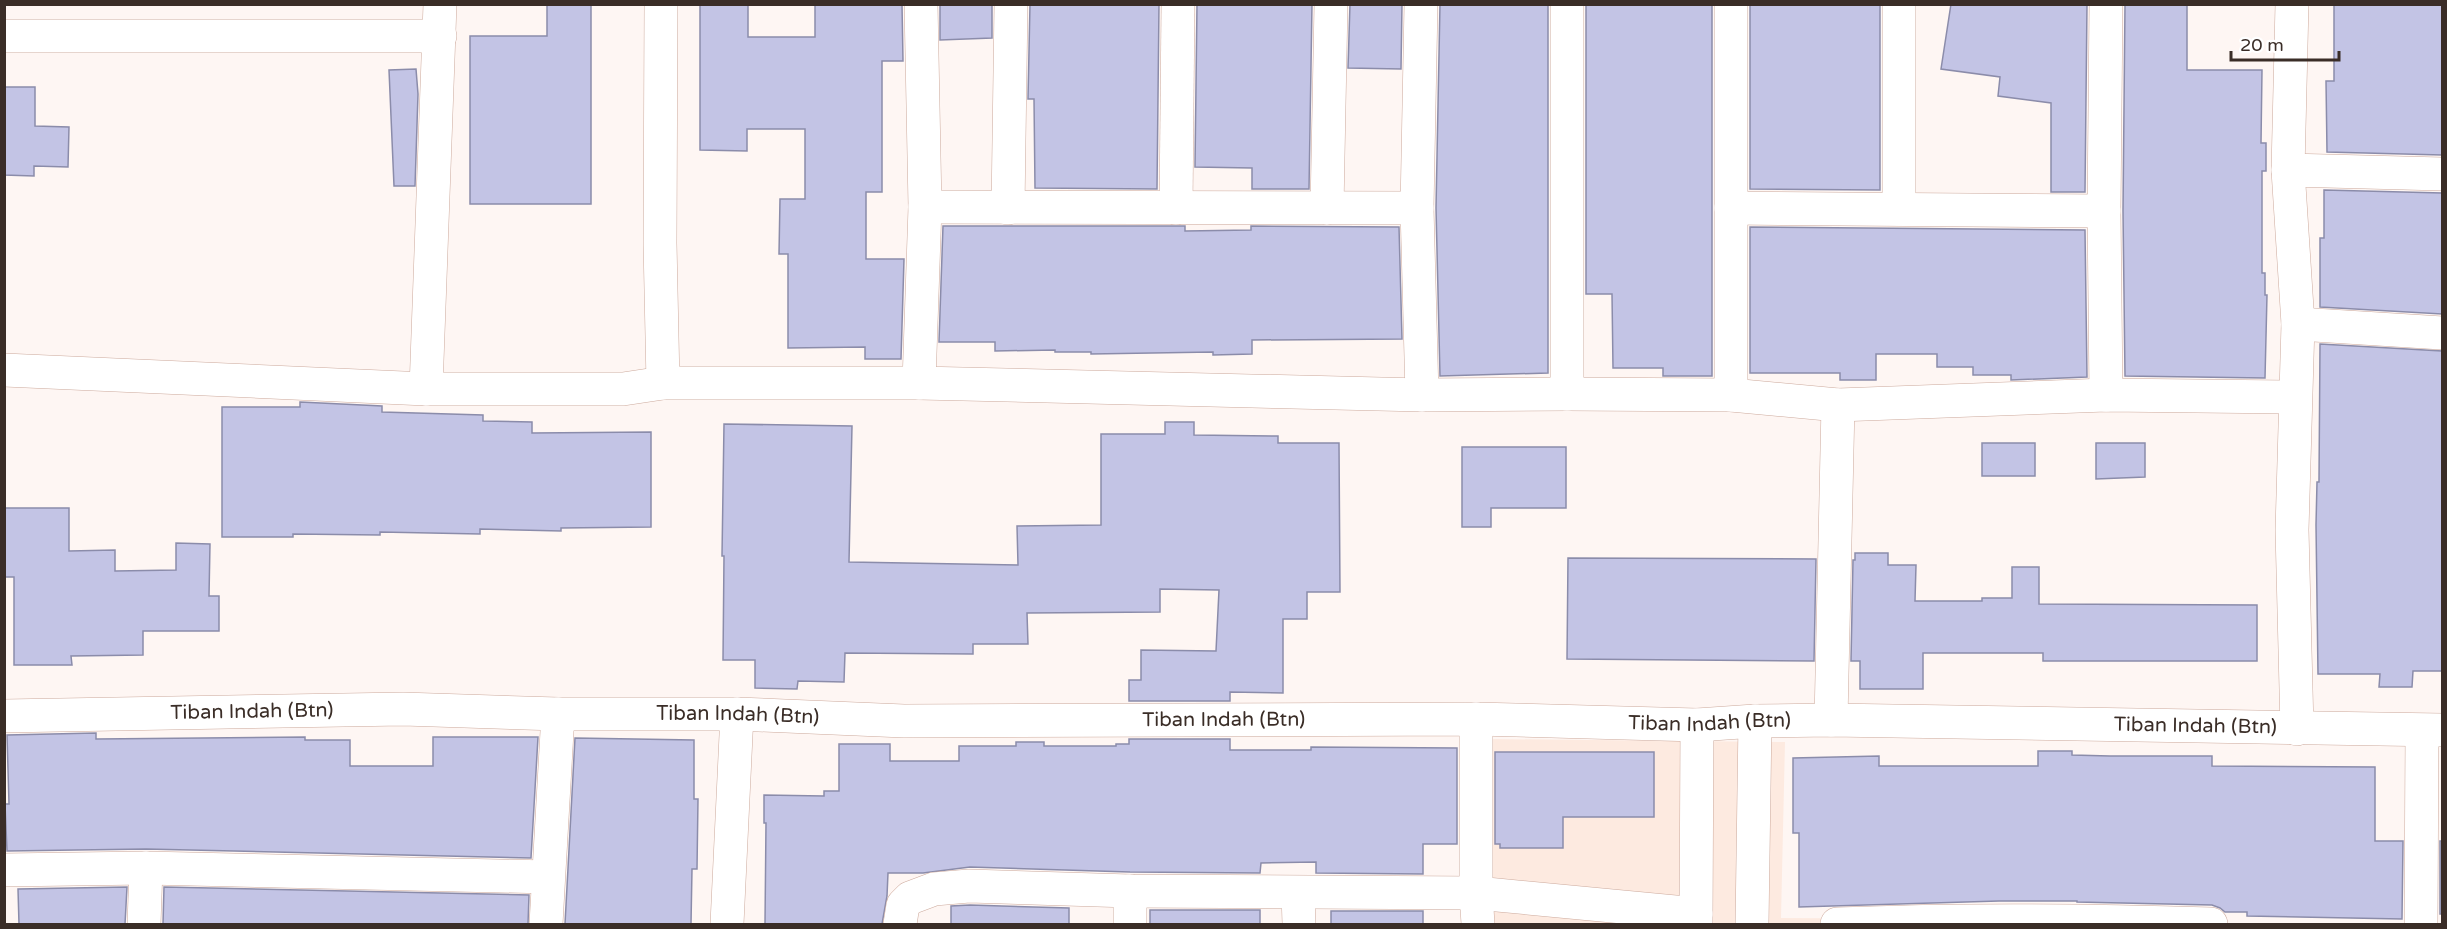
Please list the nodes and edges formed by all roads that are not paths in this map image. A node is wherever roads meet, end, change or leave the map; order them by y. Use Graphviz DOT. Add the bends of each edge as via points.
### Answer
graph roads {
  1 [pos="661,4"];
  2 [pos="921,4"];
  3 [pos="1011,4"];
  4 [pos="1178,4"];
  5 [pos="1331,4"];
  6 [pos="1421,4"];
  7 [pos="1567,4"];
  8 [pos="1731,4"];
  9 [pos="1899,4"];
  10 [pos="2106,4"];
  11 [pos="2292,4"];
  12 [pos="440,20"];
  13 [pos="4,36"];
  14 [pos="2288,170"];
  15 [pos="2442,174"];
  16 [pos="925,207"];
  17 [pos="1008,208"];
  18 [pos="1176,208"];
  19 [pos="1327,208"];
  20 [pos="1417,208"];
  21 [pos="1731,208"];
  22 [pos="1899,209"];
  23 [pos="2104,211"];
  24 [pos="2298,324"];
  25 [pos="2442,333"];
  26 [pos="4,370"];
  27 [pos="663,383"];
  28 [pos="919,383"];
  29 [pos="426,389"];
  30 [pos="1567,394"];
  31 [pos="1422,395"];
  32 [pos="1731,395"];
  33 [pos="2106,395"];
  34 [pos="2295,397"];
  35 [pos="1838,405"];
  36 [pos="558,714"];
  37 [pos="737,714"];
  38 [pos="4,716"];
  39 [pos="1476,718"];
  40 [pos="1831,720"];
  41 [pos="1755,721"];
  42 [pos="1698,724"];
  43 [pos="2297,729"];
  44 [pos="2432,730"];
  45 [pos="146,868"];
  46 [pos="4,870"];
  47 [pos="548,877"];
  48 [pos="1130,891"];
  49 [pos="1298,909"];
  50 [pos="1477,909"];
  51 [pos="1696,919"];
  52 [pos="1939,922"];
  53 [pos="2096,922"];
  54 [pos="144,924"];
  55 [pos="546,924"];
  56 [pos="727,924"];
  57 [pos="900,924"];
  58 [pos="1130,924"];
  59 [pos="1752,924"];
  60 [pos="1837,924"];
  61 [pos="2211,924"];
  62 [pos="2421,924"];
  1 -- 27 [label="street"];
  2 -- 16 [label="street"];
  3 -- 17 [label="street"];
  4 -- 18 [label="street"];
  5 -- 19 [label="street"];
  6 -- 20 [label="street"];
  7 -- 30 [label="street"];
  8 -- 21 [label="street"];
  9 -- 22 [label="street"];
  10 -- 23 [label="street"];
  11 -- 14 [label="street"];
  12 -- 13 [label="street"];
  12 -- 29 [label="street"];
  14 -- 15 [label="street"];
  14 -- 24 [label="street"];
  16 -- 17 [label="street"];
  16 -- 28 [label="street"];
  17 -- 18 [label="street"];
  18 -- 19 [label="street"];
  19 -- 20 [label="street"];
  20 -- 31 [label="street"];
  21 -- 22 [label="street"];
  21 -- 32 [label="street"];
  22 -- 23 [label="street"];
  23 -- 33 [label="street"];
  24 -- 25 [label="street"];
  24 -- 34 [label="street"];
  26 -- 29 [label="street"];
  27 -- 28 [label="street"];
  27 -- 29 [label="street" via="623,389"];
  28 -- 31 [label="street"];
  30 -- 31 [label="street"];
  30 -- 32 [label="street"];
  32 -- 35 [label="street"];
  33 -- 34 [label="street"];
  33 -- 35 [label="street"];
  34 -- 43 [label="street" via="2292,530"];
  35 -- 40 [label="street"];
  36 -- 37 [label="street, Tiban Indah (Btn)"];
  36 -- 38 [label="street, Tiban Indah (Btn)" via="404,709"];
  36 -- 47 [label="street"];
  37 -- 39 [label="street, Tiban Indah (Btn)" via="904,721"];
  37 -- 56 [label="street"];
  39 -- 42 [label="street, Tiban Indah (Btn)"];
  39 -- 50 [label="street"];
  40 -- 41 [label="street, Tiban Indah (Btn)"];
  40 -- 43 [label="street, Tiban Indah (Btn)"];
  41 -- 42 [label="street, Tiban Indah (Btn)"];
  41 -- 59 [label="street"];
  42 -- 51 [label="street"];
  43 -- 44 [label="street, Tiban Indah (Btn)"];
  44 -- 62 [label="street"];
  45 -- 46 [label="street"];
  45 -- 47 [label="street"];
  45 -- 54 [label="street"];
  47 -- 55 [label="street"];
  48 -- 49 [label="street"];
  48 -- 57 [label="street" via="969,886 934,889 910,897 903,905"];
  48 -- 58 [label="street"];
  49 -- 50 [label="street"];
  50 -- 51 [label="street"];
  52 -- 53 [label="street"];
  52 -- 60 [label="street"];
  53 -- 61 [label="street"];
}
